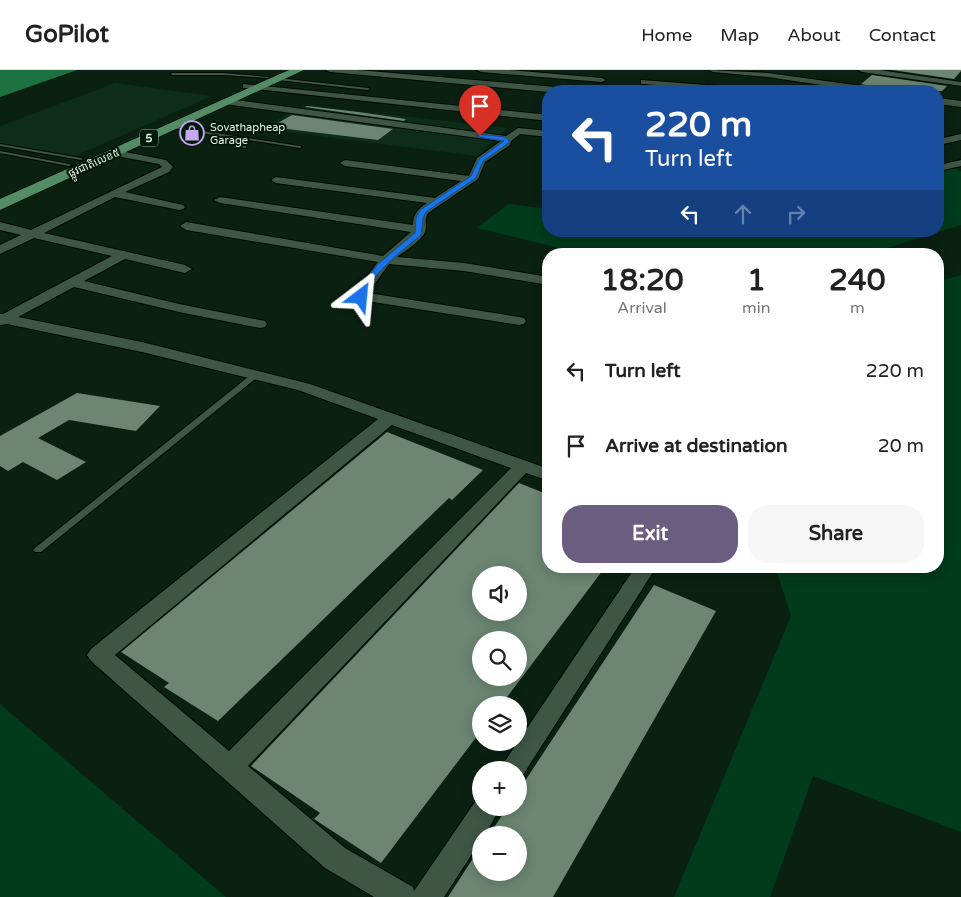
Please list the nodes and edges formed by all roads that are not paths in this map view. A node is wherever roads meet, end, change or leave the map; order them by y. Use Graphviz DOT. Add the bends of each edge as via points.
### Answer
graph roads {
  1 [pos="298,70"];
  2 [pos="330,70"];
  3 [pos="481,70"];
  4 [pos="713,70"];
  5 [pos="862,70"];
  6 [pos="923,70"];
  7 [pos="172,74"];
  8 [pos="915,78"];
  9 [pos="267,80"];
  10 [pos="602,80"];
  11 [pos="810,81"];
  12 [pos="644,82"];
  13 [pos="908,84"];
  14 [pos="961,84"];
  15 [pos="678,85"];
  16 [pos="810,85"];
  17 [pos="836,85"];
  18 [pos="368,89"];
  19 [pos="542,89"];
  20 [pos="227,102"];
  21 [pos="944,102"];
  22 [pos="961,104"];
  23 [pos="196,112"];
  24 [pos="542,117"];
  25 [pos="172,127"];
  26 [pos="542,133"];
  27 [pos="222,135"];
  28 [pos="961,137"];
  29 [pos="507,140"];
  30 [pos="944,141"];
  31 [pos="0,145"];
  32 [pos="300,146"];
  33 [pos="244,147"];
  34 [pos="114,149"];
  35 [pos="0,152"];
  36 [pos="75,162"];
  37 [pos="345,163"];
  38 [pos="961,163"];
  39 [pos="944,167"];
  40 [pos="469,179"];
  41 [pos="276,180"];
  42 [pos="114,193"];
  43 [pos="0,195"];
  44 [pos="220,200"];
  45 [pos="434,202"];
  46 [pos="0,206"];
  47 [pos="179,207"];
  48 [pos="0,226"];
  49 [pos="186,226"];
  50 [pos="420,230"];
  51 [pos="32,234"];
  52 [pos="0,250"];
  53 [pos="123,255"];
  54 [pos="386,260"];
  55 [pos="185,269"];
  56 [pos="542,280"];
  57 [pos="75,283"];
  58 [pos="2,320"];
  59 [pos="519,321"];
  60 [pos="260,324"];
  61 [pos="256,375"];
  62 [pos="391,417"];
  63 [pos="523,466"];
  64 [pos="542,473"];
  65 [pos="38,550"];
  66 [pos="642,573"];
  67 [pos="518,761"];
  68 [pos="230,767"];
  69 [pos="482,816"];
  70 [pos="402,897"];
  71 [pos="427,897"];
  1 -- 9 [label="highway, ផ្លូវជាតិលេខ៥ / 5"];
  2 -- 19 [label="street"];
  3 -- 10 [label="street"];
  4 -- 11 [label="street"];
  5 -- 8 [label="street"];
  6 -- 8 [label="street"];
  7 -- 9 [label="lane" via="222,74"];
  8 -- 13 [label="street"];
  8 -- 14 [label="street"];
  9 -- 18 [label="lane"];
  9 -- 20 [label="highway, ផ្លូវជាតិលេខ៥ / 5"];
  9 -- 23 [label="highway, ផ្លូវជាតិលេខ៥ / 5"];
  9 -- 24 [label="street"];
  11 -- 16 [label="street"];
  11 -- 17 [label="street"];
  12 -- 15 [label="street"];
  20 -- 23 [label="highway, ផ្លូវជាតិលេខ៥ / 5"];
  20 -- 29 [label="street"];
  21 -- 22 [label="street"];
  23 -- 25 [label="highway, ផ្លូវជាតិលេខ៥ / 5"];
  23 -- 34 [label="highway, ផ្លូវជាតិលេខ៥ / 5"];
  25 -- 27 [label="lane"];
  25 -- 34 [label="highway, ផ្លូវជាតិលេខ៥ / 5" via="128,147"];
  26 -- 29 [label="street" via="518,131"];
  27 -- 32 [label="lane"];
  27 -- 33 [label="lane" via="217,139"];
  28 -- 30 [label="street"];
  29 -- 40 [label="street" via="506,144 481,160 476,173"];
  31 -- 36 [label="lane"];
  34 -- 36 [label="highway, ផ្លូវជាតិលេខ៥ / 5"];
  34 -- 42 [label="street" via="162,162 168,167"];
  34 -- 46 [label="highway, ផ្លូវជាតិលេខ៥ / 5"];
  35 -- 36 [label="lane"];
  36 -- 43 [label="highway, ផ្លូវជាតិលេខ៥ / 5"];
  37 -- 40 [label="street"];
  38 -- 39 [label="street"];
  40 -- 45 [label="street"];
  41 -- 45 [label="street"];
  42 -- 47 [label="street"];
  42 -- 51 [label="street"];
  44 -- 50 [label="street"];
  45 -- 50 [label="street" via="420,215"];
  48 -- 51 [label="street"];
  49 -- 54 [label="street"];
  50 -- 54 [label="street"];
  51 -- 52 [label="street"];
  51 -- 53 [label="street"];
  53 -- 55 [label="street"];
  53 -- 57 [label="street"];
  54 -- 56 [label="street" via="464,267"];
  54 -- 59 [label="street" via="359,297"];
  57 -- 58 [label="street"];
  57 -- 60 [label="street"];
  58 -- 61 [label="street" via="142,347"];
  61 -- 62 [label="street" via="304,387"];
  61 -- 65 [label="lane"];
  62 -- 63 [label="street"];
  62 -- 68 [label="street" via="99,654"];
  63 -- 64 [label="street"];
  63 -- 68 [label="street"];
  66 -- 67 [label="street"];
  68 -- 70 [label="street" via="335,858"];
  69 -- 71 [label="street"];
}
